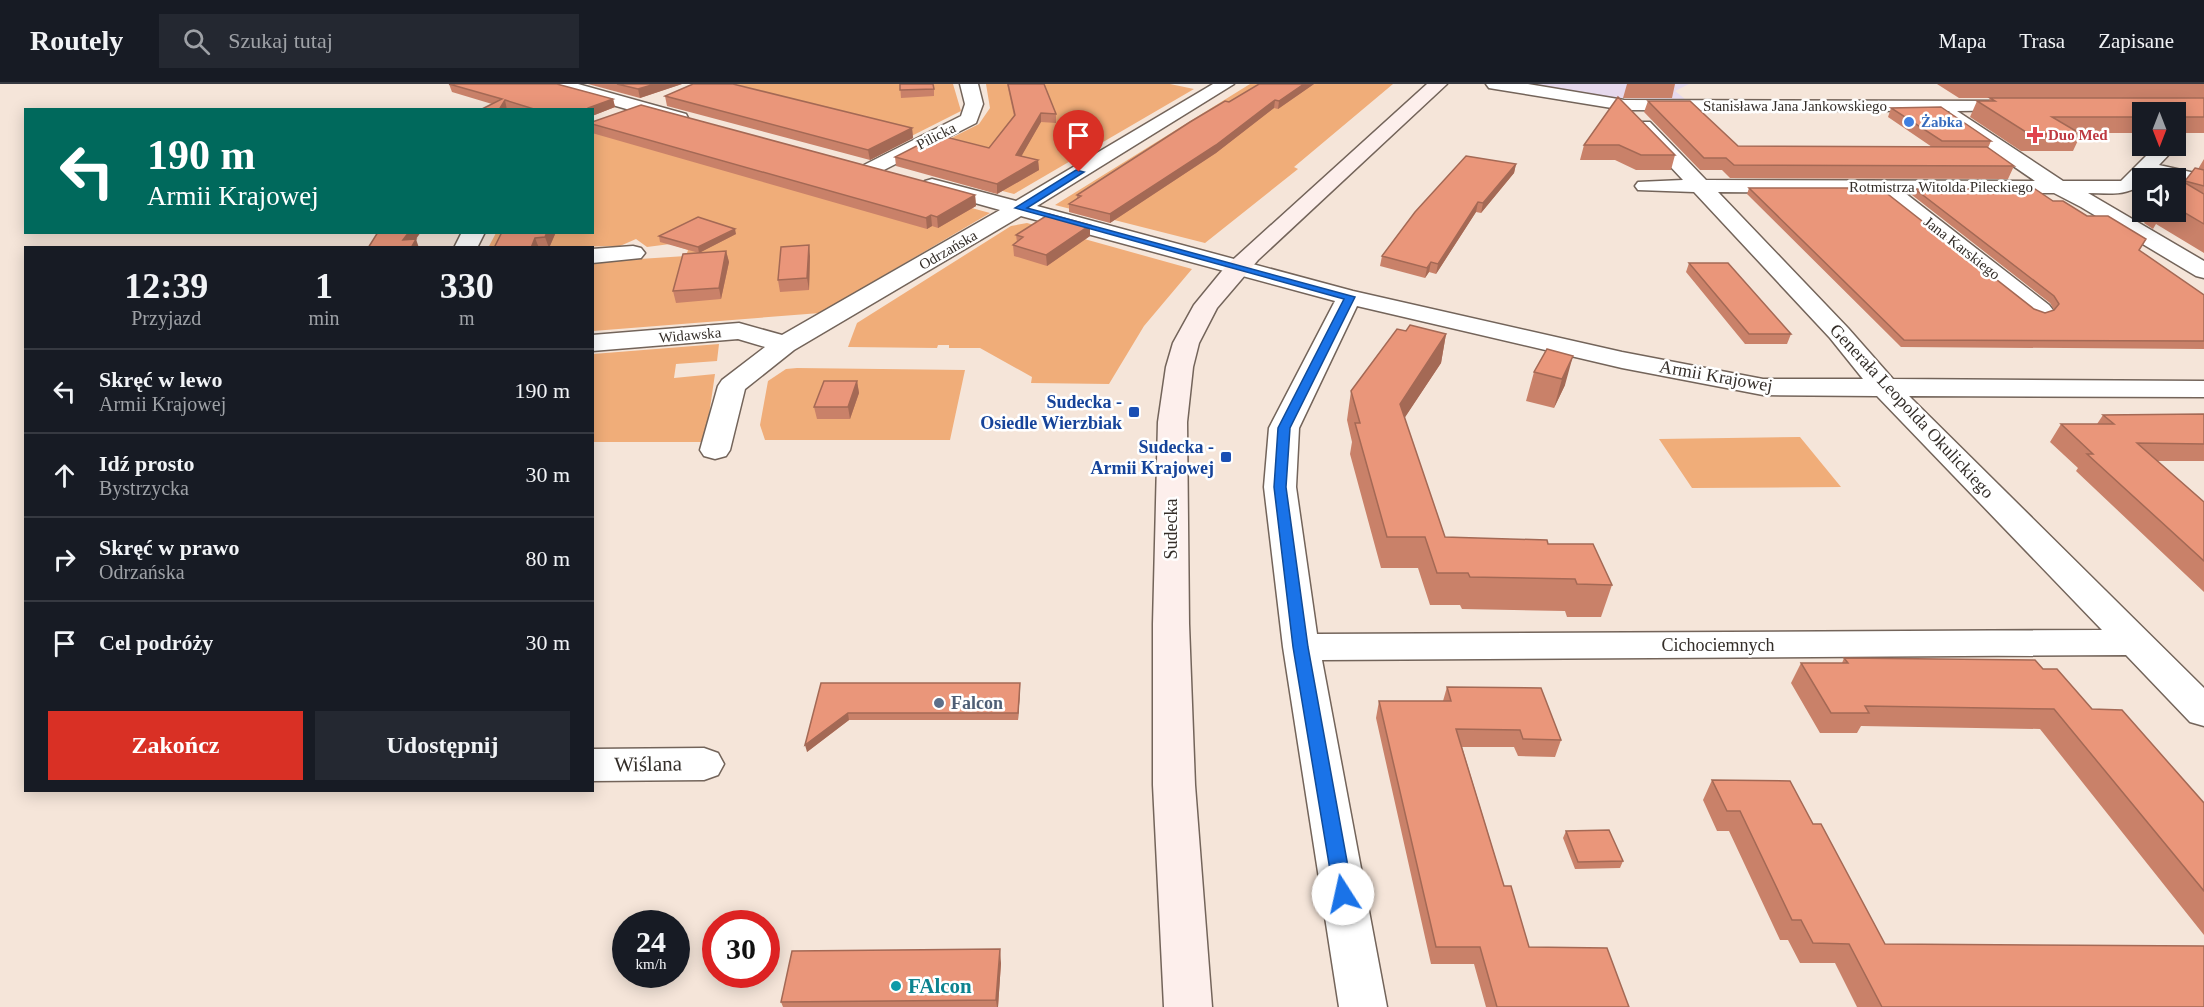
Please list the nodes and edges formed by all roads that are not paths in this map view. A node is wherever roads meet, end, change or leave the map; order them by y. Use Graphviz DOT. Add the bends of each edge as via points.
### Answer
graph roads {
  1 [pos="559,84"];
  2 [pos="969,84"];
  3 [pos="1226,84"];
  4 [pos="1438,84"];
  5 [pos="1495,84"];
  6 [pos="1913,90"];
  7 [pos="670,96"];
  8 [pos="1624,105"];
  9 [pos="1937,106"];
  10 [pos="2038,106"];
  11 [pos="639,107"];
  12 [pos="611,118"];
  13 [pos="694,122"];
  14 [pos="2157,156"];
  15 [pos="849,163"];
  16 [pos="1932,167"];
  17 [pos="2146,168"];
  18 [pos="872,169"];
  19 [pos="894,175"];
  20 [pos="2186,177"];
  21 [pos="917,181"];
  22 [pos="2132,181"];
  23 [pos="2204,181"];
  24 [pos="1699,185"];
  25 [pos="1645,186"];
  26 [pos="1884,187"];
  27 [pos="1960,187"];
  28 [pos="2060,188"];
  29 [pos="1019,208"];
  30 [pos="633,253"];
  31 [pos="594,256"];
  32 [pos="1240,268"];
  33 [pos="2203,270"];
  34 [pos="1349,297"];
  35 [pos="2040,310"];
  36 [pos="594,343"];
  37 [pos="785,344"];
  38 [pos="1886,389"];
  39 [pos="2204,389"];
  40 [pos="715,450"];
  41 [pos="2134,642"];
  42 [pos="1301,647"];
  43 [pos="2204,712"];
  44 [pos="704,764"];
  45 [pos="594,765"];
  46 [pos="1188,1007"];
  47 [pos="1363,1007"];
  1 -- 11 [label="street"];
  2 -- 18 [label="street, Pilicka" via="974,105 969,119"];
  3 -- 29 [label="street, Odrzańska"];
  4 -- 32 [label="street, Sudecka"];
  5 -- 8 [label="street, Stanisława Jana Jankowskiego"];
  6 -- 9 [label="street"];
  7 -- 11 [label="street"];
  8 -- 9 [label="street, Stanisława Jana Jankowskiego"];
  8 -- 24 [label="street, Generała Leopolda Okulickiego"];
  9 -- 10 [label="street, Stanisława Jana Jankowskiego"];
  9 -- 28 [label="street"];
  11 -- 12 [label="street"];
  11 -- 13 [label="street"];
  14 -- 17 [label="street, Rotmistrza Witolda Pileckiego"];
  15 -- 18 [label="street"];
  16 -- 27 [label="street"];
  18 -- 19 [label="street"];
  20 -- 23 [label="street"];
  21 -- 29 [label="street, Armii Krajowej"];
  22 -- 28 [label="street, Rotmistrza Witolda Pileckiego" via="2121,187"];
  24 -- 25 [label="street, Rotmistrza Witolda Pileckiego"];
  24 -- 26 [label="street, Rotmistrza Witolda Pileckiego"];
  24 -- 38 [label="street, Generała Leopolda Okulickiego" via="1839,333"];
  26 -- 27 [label="street, Rotmistrza Witolda Pileckiego"];
  26 -- 35 [label="street, Jana Karskiego"];
  27 -- 28 [label="street, Rotmistrza Witolda Pileckiego"];
  28 -- 33 [label="street"];
  29 -- 32 [label="street, Armii Krajowej"];
  29 -- 37 [label="street, Odrzańska"];
  30 -- 31 [label="street"];
  32 -- 34 [label="street, Armii Krajowej"];
  32 -- 46 [label="street, Sudecka" via="1221,286 1188,338 1171,448 1174,785"];
  34 -- 38 [label="street, Armii Krajowej" via="1622,360 1763,387"];
  34 -- 42 [label="street" via="1284,428 1280,487"];
  36 -- 37 [label="street, Widawska" via="739,331"];
  37 -- 40 [label="street, Odrzańska" via="732,386"];
  38 -- 39 [label="street, Armii Krajowej"];
  38 -- 41 [label="street, Generała Leopolda Okulickiego"];
  41 -- 42 [label="street, Cichociemnych"];
  41 -- 43 [label="street, Generała Leopolda Okulickiego"];
  42 -- 47 [label="street"];
  44 -- 45 [label="street, Wiślana"];
}
